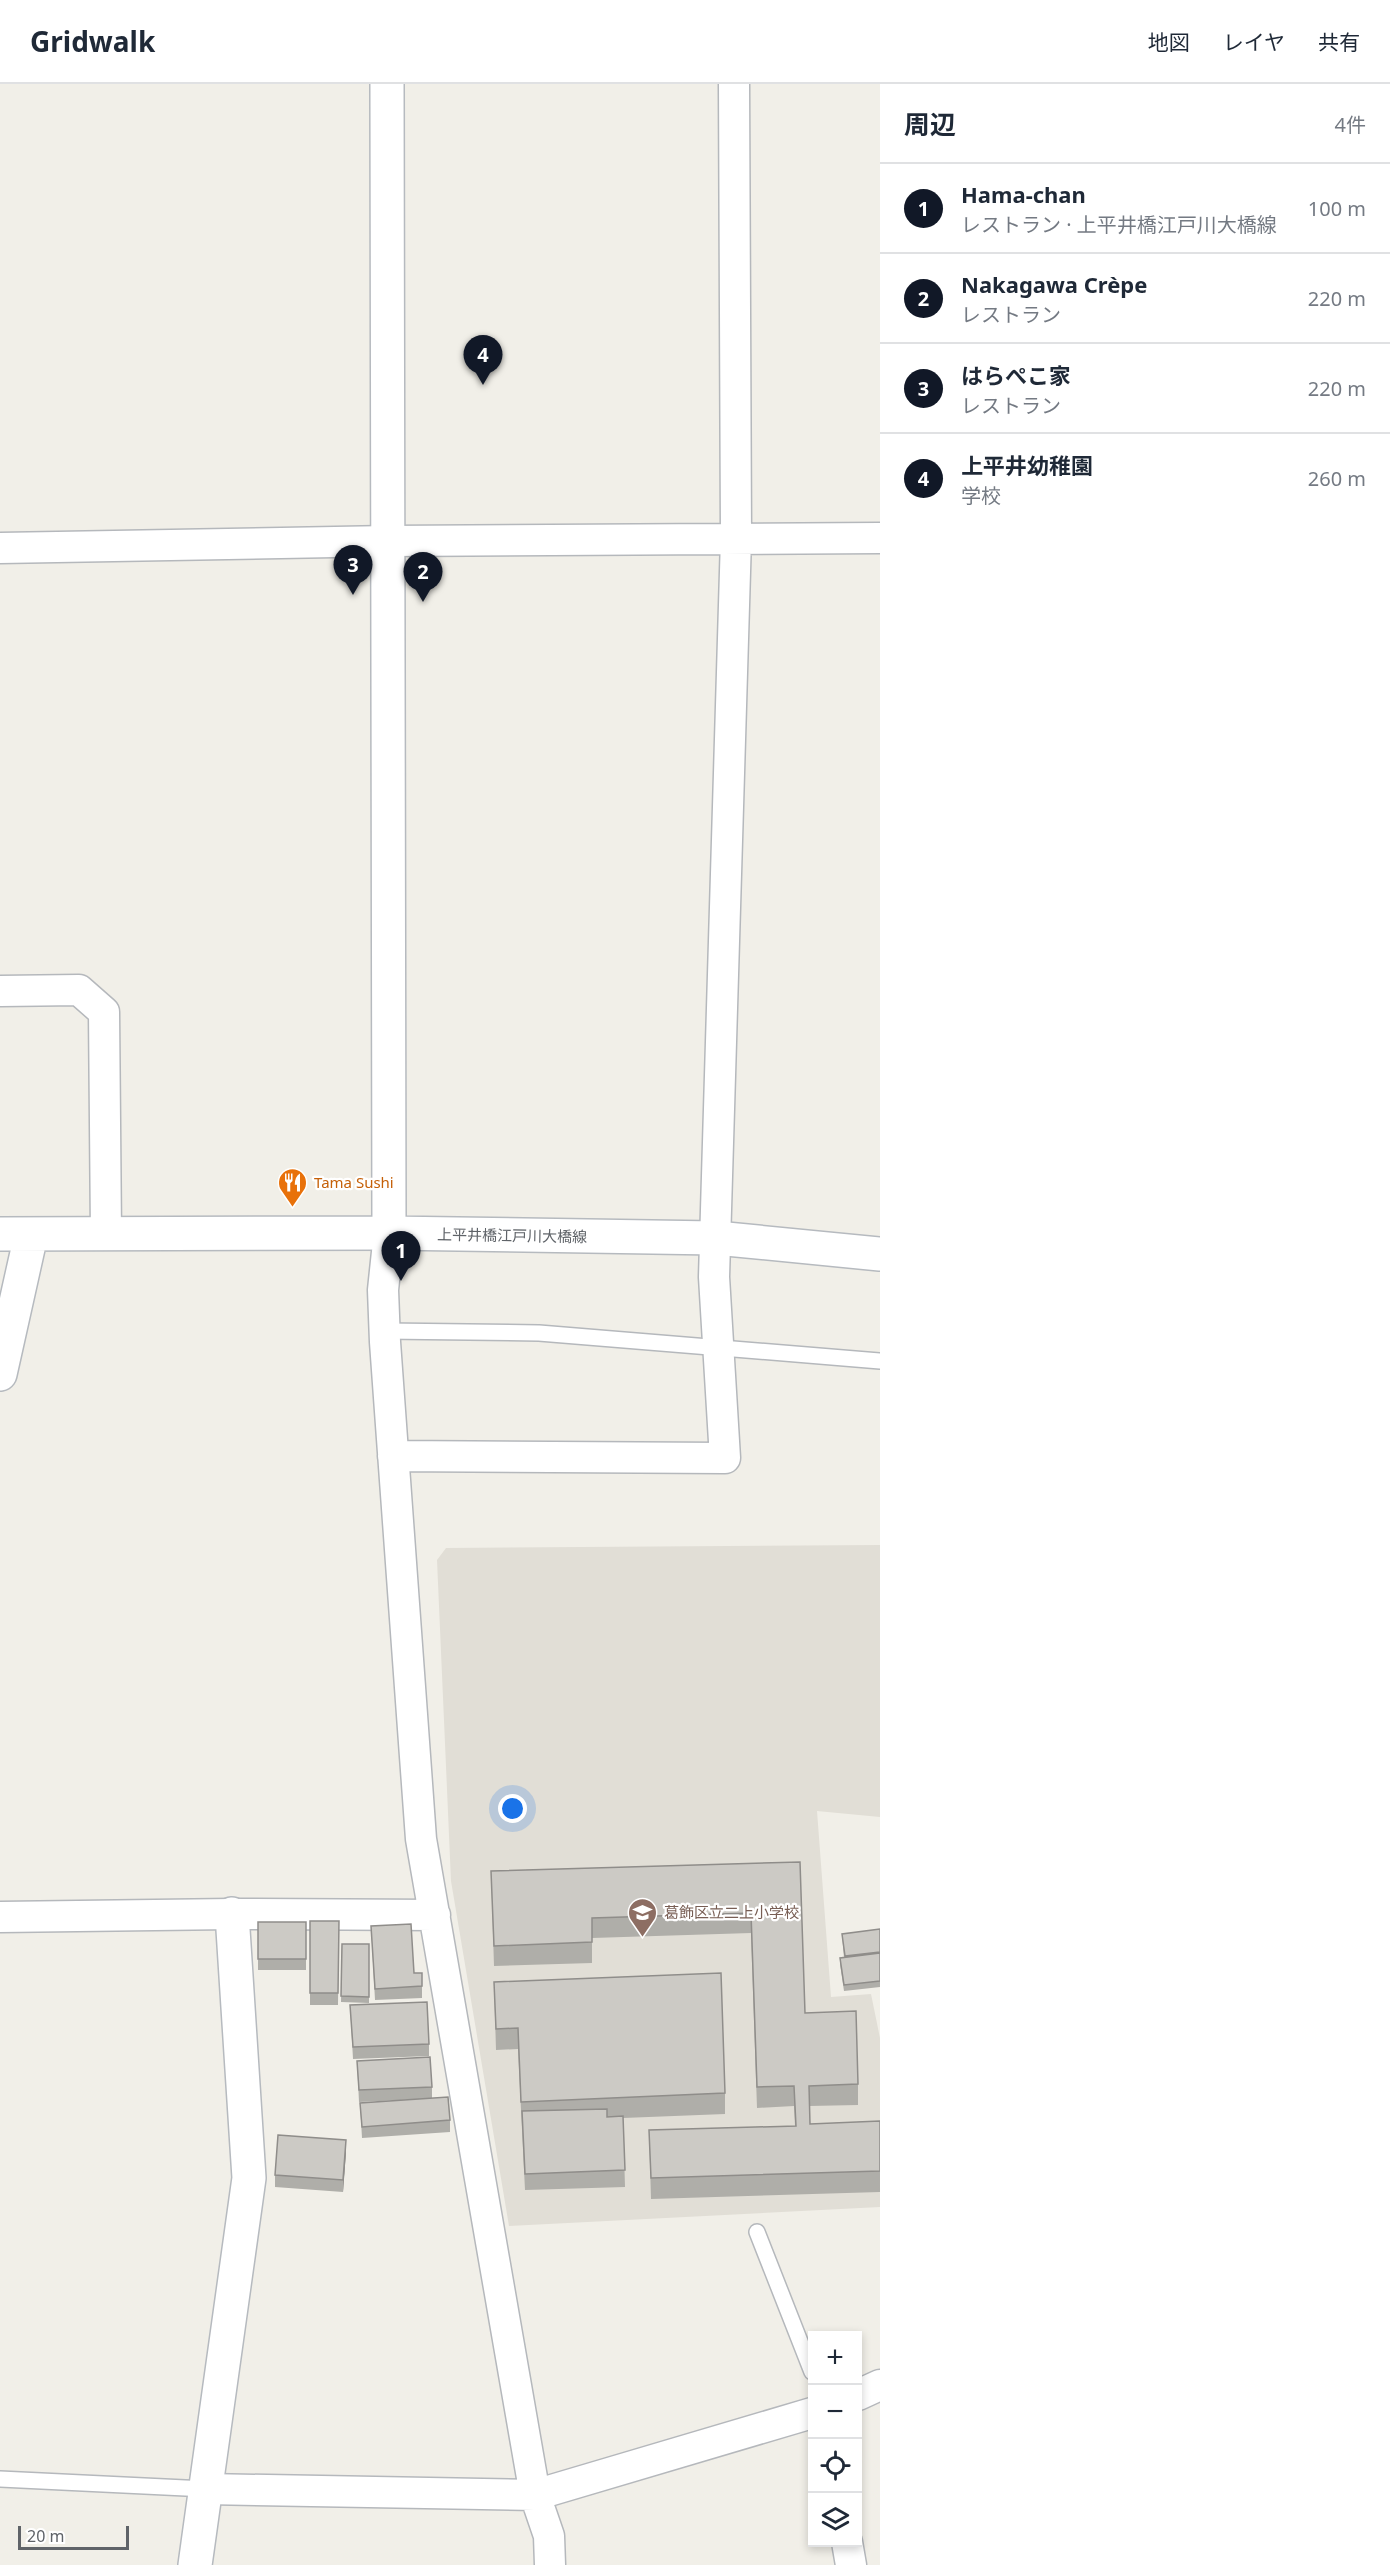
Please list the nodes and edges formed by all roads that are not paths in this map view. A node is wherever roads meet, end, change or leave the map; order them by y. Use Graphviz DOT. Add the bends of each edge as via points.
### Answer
graph roads {
  1 [pos="387,84"];
  2 [pos="734,84"];
  3 [pos="736,538"];
  4 [pos="880,538"];
  5 [pos="389,541"];
  6 [pos="0,548"];
  7 [pos="0,991"];
  8 [pos="388,1233"];
  9 [pos="16,1234"];
  10 [pos="106,1234"];
  11 [pos="716,1238"];
  12 [pos="880,1254"];
  13 [pos="385,1331"];
  14 [pos="718,1347"];
  15 [pos="880,1361"];
  16 [pos="0,1374"];
  17 [pos="393,1456"];
  18 [pos="232,1914"];
  19 [pos="435,1916"];
  20 [pos="0,1917"];
  21 [pos="757,2232"];
  22 [pos="808,2360"];
  23 [pos="880,2385"];
  24 [pos="862,2393"];
  25 [pos="808,2413"];
  26 [pos="0,2479"];
  27 [pos="206,2488"];
  28 [pos="535,2495"];
  29 [pos="849,2547"];
  30 [pos="195,2565"];
  31 [pos="550,2565"];
  32 [pos="851,2565"];
  1 -- 5 [label="street"];
  2 -- 3 [label="street"];
  3 -- 4 [label="street"];
  3 -- 5 [label="street"];
  3 -- 11 [label="street"];
  5 -- 6 [label="street"];
  5 -- 8 [label="street"];
  7 -- 10 [label="street" via="79,990 104,1012"];
  8 -- 10 [label="street, 上平井橋江戸川大橋線"];
  8 -- 11 [label="street, 上平井橋江戸川大橋線"];
  8 -- 13 [label="street" via="382,1290"];
  9 -- 10 [label="street, 上平井橋江戸川大橋線"];
  9 -- 16 [label="street"];
  11 -- 12 [label="street, 上平井橋江戸川大橋線"];
  11 -- 14 [label="street"];
  13 -- 14 [label="lane" via="539,1333"];
  13 -- 17 [label="street"];
  14 -- 15 [label="lane"];
  14 -- 17 [label="street" via="725,1458"];
  17 -- 19 [label="street" via="421,1839"];
  18 -- 19 [label="street"];
  18 -- 20 [label="street"];
  18 -- 27 [label="street" via="249,2178"];
  19 -- 28 [label="street"];
  21 -- 22 [label="lane"];
  23 -- 24 [label="street"];
  25 -- 28 [label="street"];
  26 -- 27 [label="lane"];
  27 -- 28 [label="street"];
  27 -- 30 [label="street"];
  28 -- 31 [label="street" via="549,2536"];
  29 -- 32 [label="street"];
}
